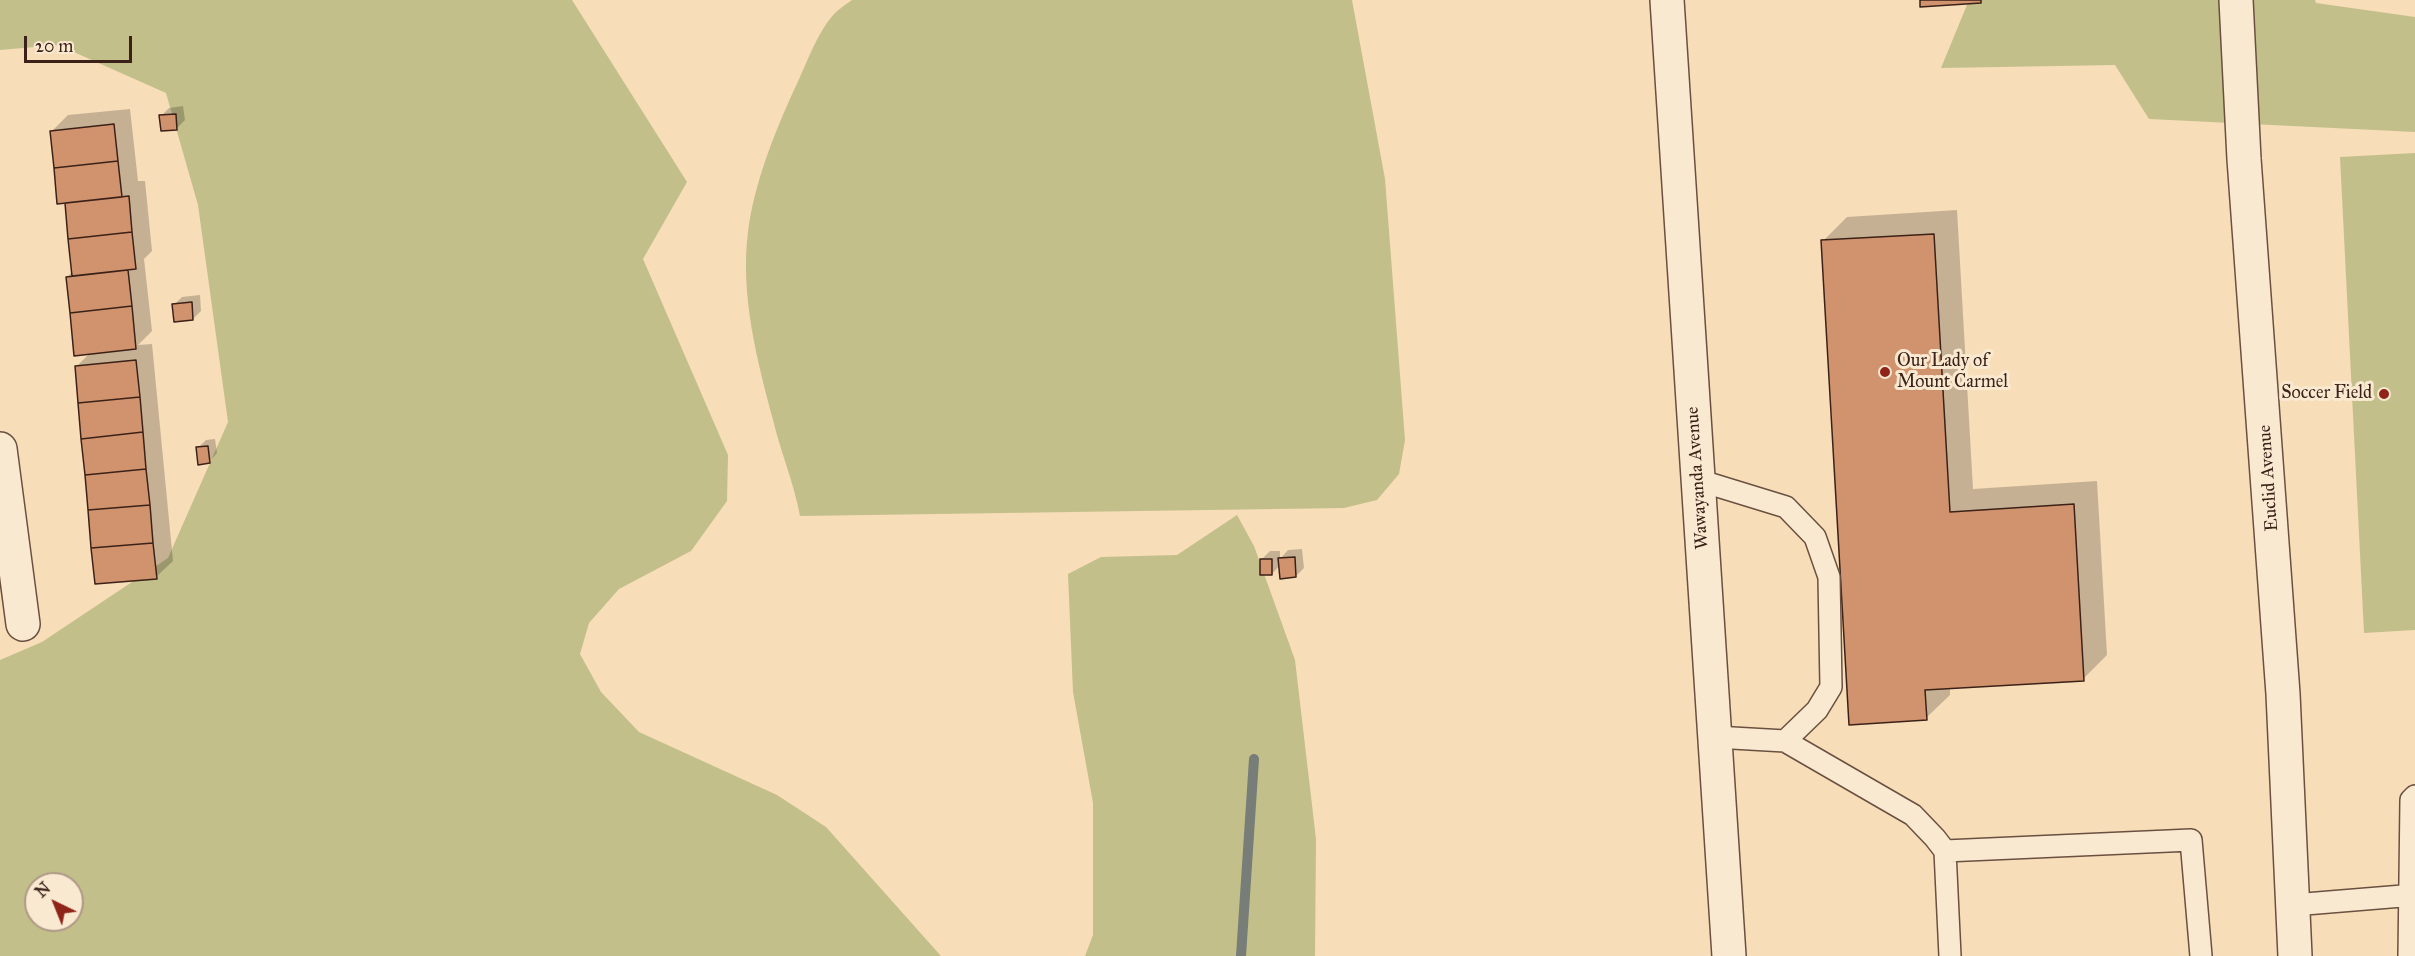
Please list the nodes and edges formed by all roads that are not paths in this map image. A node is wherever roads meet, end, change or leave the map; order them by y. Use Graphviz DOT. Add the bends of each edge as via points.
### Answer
graph roads {
  1 [pos="1667,0"];
  2 [pos="2236,0"];
  3 [pos="0,448"];
  4 [pos="1698,480"];
  5 [pos="4,515"];
  6 [pos="23,624"];
  7 [pos="1715,737"];
  8 [pos="1785,741"];
  9 [pos="2415,796"];
  10 [pos="1945,852"];
  11 [pos="2413,895"];
  12 [pos="2293,905"];
  13 [pos="1730,956"];
  14 [pos="1950,956"];
  15 [pos="2201,956"];
  16 [pos="2295,956"];
  17 [pos="2409,956"];
  1 -- 4 [label="street, Wawayanda Avenue"];
  2 -- 12 [label="street, Euclid Avenue" via="2283,694"];
  3 -- 5 [label="street"];
  4 -- 7 [label="street, Wawayanda Avenue"];
  4 -- 8 [label="lane" via="1786,507 1815,537 1829,577 1831,687 1817,710"];
  5 -- 6 [label="street"];
  7 -- 8 [label="lane"];
  7 -- 13 [label="street, Wawayanda Avenue"];
  8 -- 10 [label="lane" via="1913,815"];
  9 -- 11 [label="lane" via="2411,800"];
  10 -- 14 [label="lane"];
  10 -- 15 [label="lane" via="2191,840"];
  11 -- 12 [label="lane"];
  11 -- 17 [label="lane"];
  12 -- 16 [label="street, Euclid Avenue"];
}
